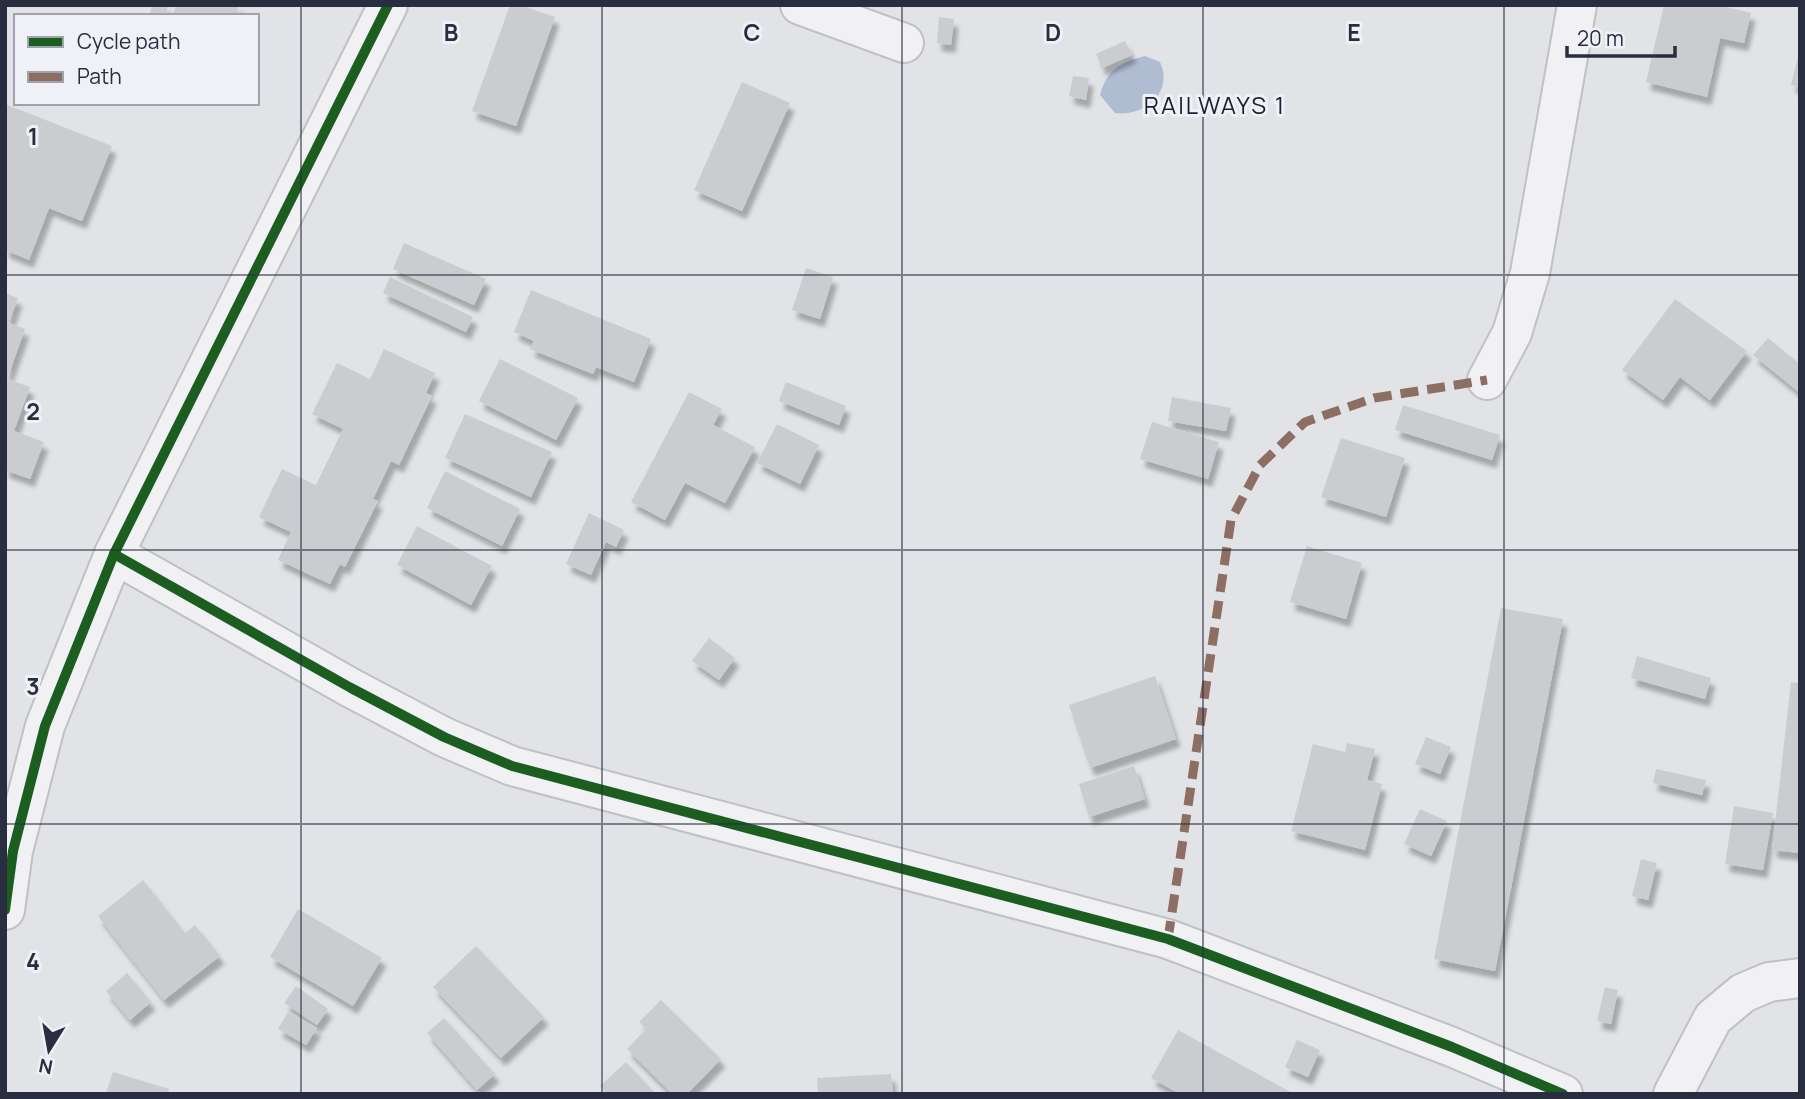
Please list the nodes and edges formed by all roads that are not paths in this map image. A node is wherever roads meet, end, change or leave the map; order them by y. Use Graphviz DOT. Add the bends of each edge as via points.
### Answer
graph roads {
  1 [pos="388,5"];
  2 [pos="800,5"];
  3 [pos="1577,5"];
  4 [pos="904,43"];
  5 [pos="1487,380"];
  6 [pos="114,554"];
  7 [pos="5,910"];
  8 [pos="1800,978"];
  9 [pos="1563,1094"];
  10 [pos="1673,1094"];
  1 -- 6 [label="street"];
  2 -- 4 [label="street"];
  3 -- 5 [label="street" via="1530,273 1512,333"];
  6 -- 7 [label="street" via="46,726 13,851"];
  6 -- 9 [label="street" via="351,688 444,737 512,766 1168,939 1452,1046"];
  8 -- 10 [label="street" via="1769,982 1743,993 1713,1018"];
}
